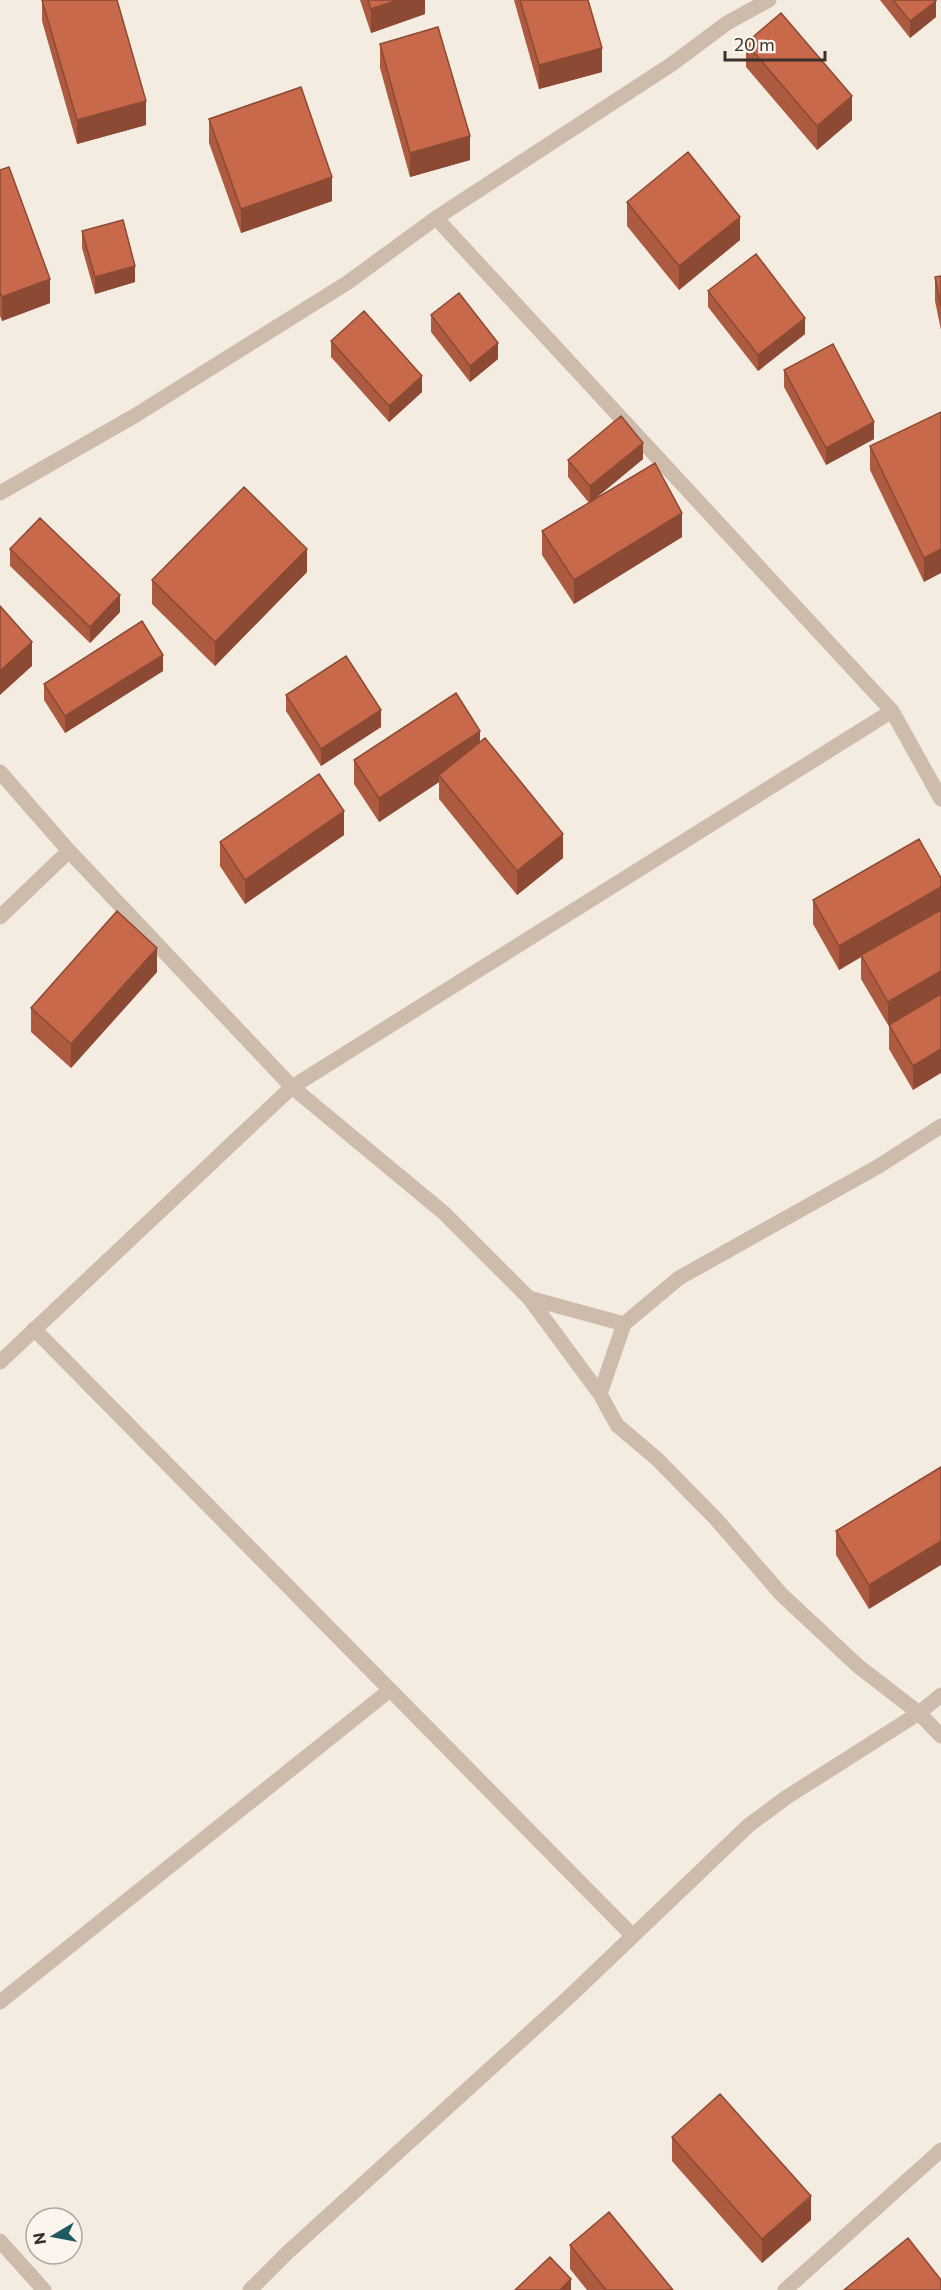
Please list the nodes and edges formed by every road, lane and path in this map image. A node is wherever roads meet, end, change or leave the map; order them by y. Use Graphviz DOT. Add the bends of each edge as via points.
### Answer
graph roads {
  1 [pos="769,0"];
  2 [pos="436,218"];
  3 [pos="0,493"];
  4 [pos="892,711"];
  5 [pos="0,772"];
  6 [pos="941,799"];
  7 [pos="69,850"];
  8 [pos="0,917"];
  9 [pos="292,1087"];
  10 [pos="941,1126"];
  11 [pos="529,1298"];
  12 [pos="624,1324"];
  13 [pos="34,1329"];
  14 [pos="0,1362"];
  15 [pos="600,1394"];
  16 [pos="390,1690"];
  17 [pos="941,1695"];
  18 [pos="919,1713"];
  19 [pos="941,1736"];
  20 [pos="633,1936"];
  21 [pos="0,2002"];
  22 [pos="941,2150"];
  23 [pos="0,2241"];
  24 [pos="45,2290"];
  25 [pos="250,2290"];
  26 [pos="785,2290"];
  1 -- 2 [label="street" via="727,23 672,64"];
  2 -- 3 [label="street" via="347,283 136,415"];
  2 -- 4 [label="street"];
  4 -- 6 [label="street"];
  4 -- 9 [label="street"];
  5 -- 7 [label="street"];
  7 -- 8 [label="street"];
  7 -- 9 [label="street"];
  9 -- 11 [label="street" via="444,1212"];
  9 -- 13 [label="street"];
  10 -- 12 [label="street" via="879,1166 679,1278"];
  11 -- 12 [label="street"];
  11 -- 15 [label="street"];
  12 -- 15 [label="street"];
  13 -- 14 [label="street"];
  13 -- 16 [label="street"];
  15 -- 18 [label="street" via="617,1425 679,1481 782,1594 858,1666"];
  16 -- 20 [label="street"];
  16 -- 21 [label="street"];
  17 -- 18 [label="street"];
  18 -- 19 [label="street"];
  18 -- 20 [label="street" via="749,1825"];
  20 -- 25 [label="street"];
  22 -- 26 [label="street"];
  23 -- 24 [label="street"];
}
